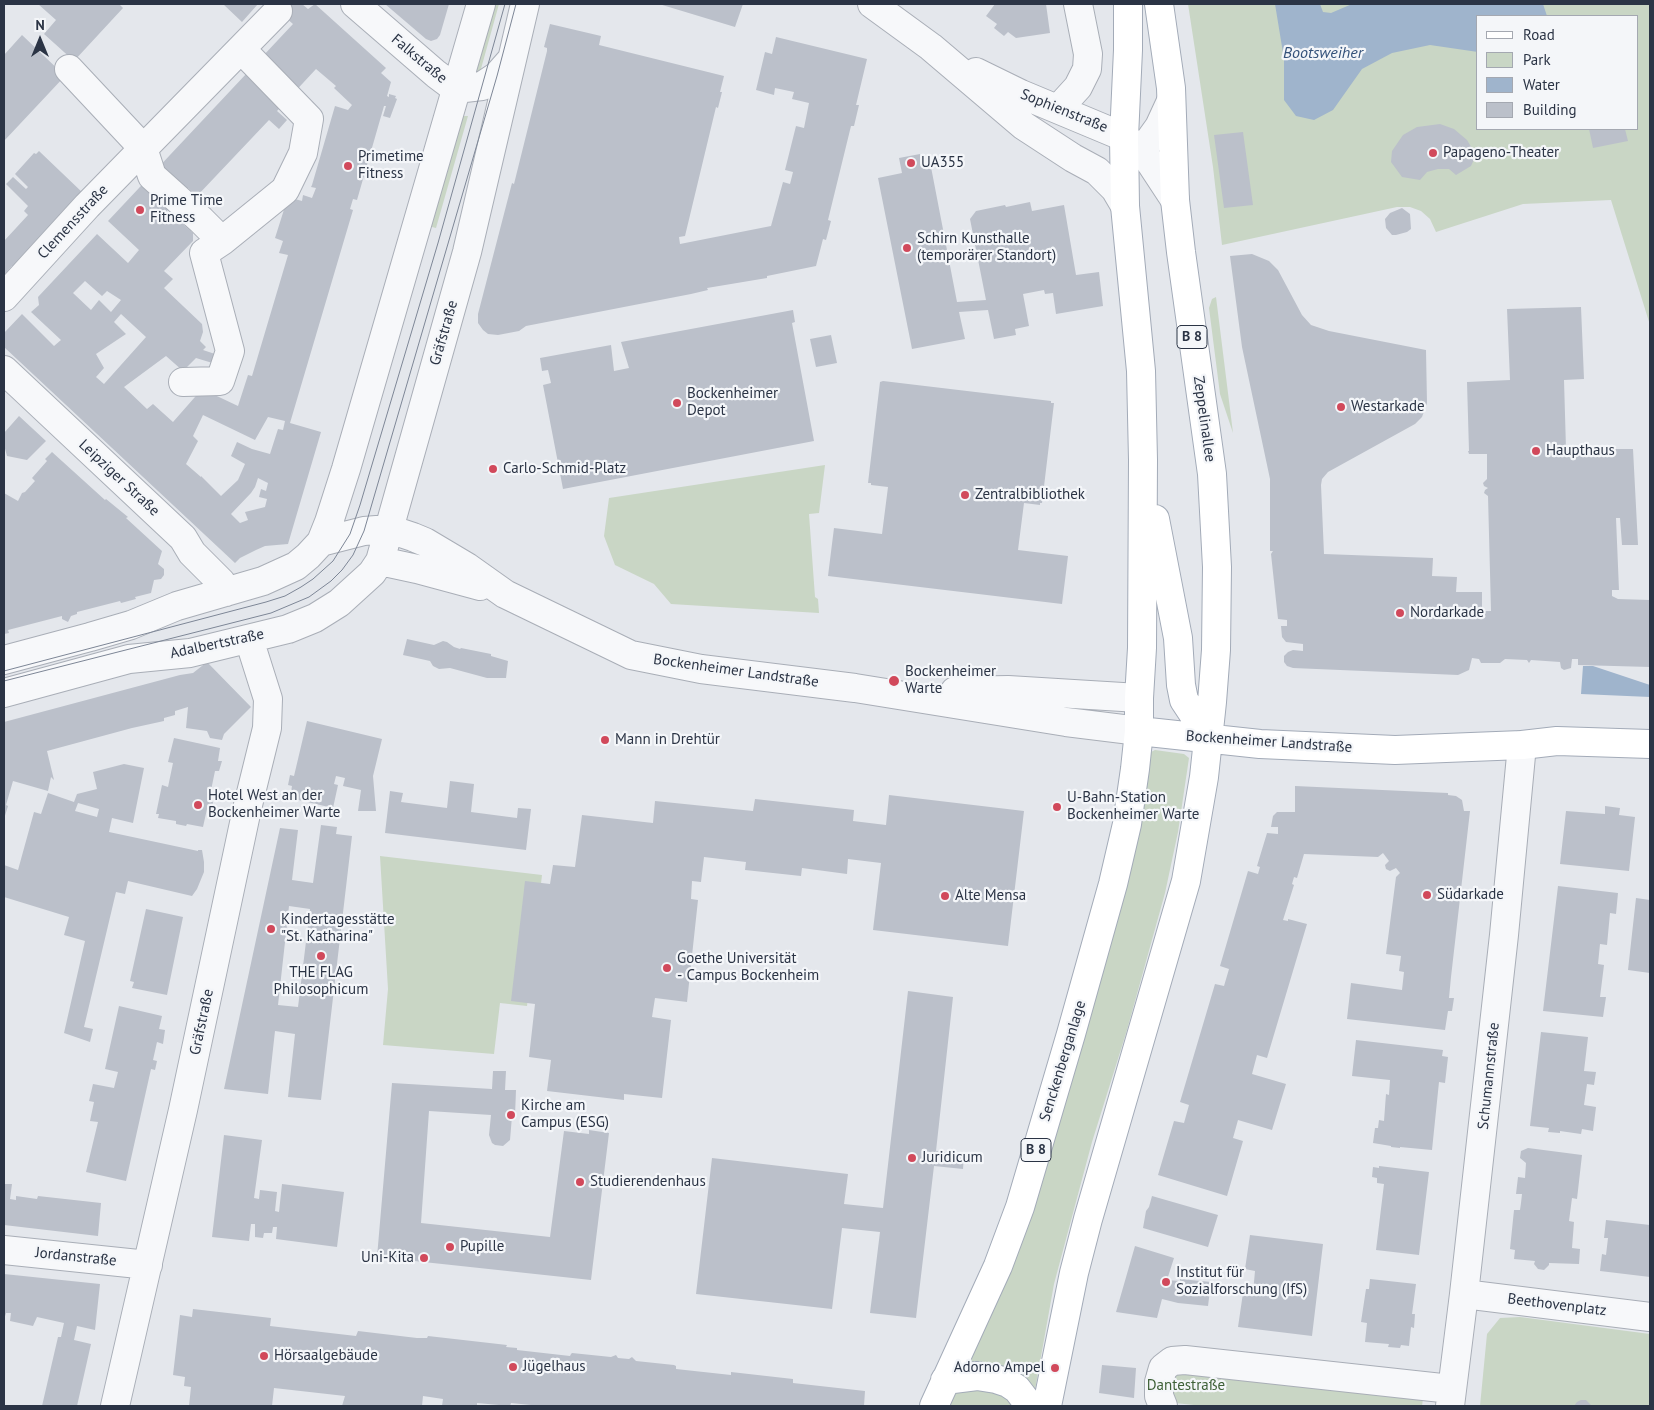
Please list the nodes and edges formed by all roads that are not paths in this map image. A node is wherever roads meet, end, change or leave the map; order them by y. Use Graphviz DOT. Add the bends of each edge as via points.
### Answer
graph roads {
  1 [pos="355,4"];
  2 [pos="481,4"];
  3 [pos="525,4"];
  4 [pos="872,4"];
  5 [pos="1078,4"];
  6 [pos="1128,4"];
  7 [pos="1159,4"];
  8 [pos="278,11"];
  9 [pos="931,47"];
  10 [pos="241,50"];
  11 [pos="512,59"];
  12 [pos="69,68"];
  13 [pos="456,89"];
  14 [pos="1171,101"];
  15 [pos="1058,109"];
  16 [pos="143,148"];
  17 [pos="1130,148"];
  18 [pos="1088,165"];
  19 [pos="1175,200"];
  20 [pos="1125,206"];
  21 [pos="222,241"];
  22 [pos="4,297"];
  23 [pos="4,370"];
  24 [pos="183,382"];
  25 [pos="1143,460"];
  26 [pos="346,469"];
  27 [pos="389,529"];
  28 [pos="356,533"];
  29 [pos="321,542"];
  30 [pos="380,562"];
  31 [pos="226,592"];
  32 [pos="505,594"];
  33 [pos="248,639"];
  34 [pos="4,660"];
  35 [pos="4,693"];
  36 [pos="891,693"];
  37 [pos="1139,698"];
  38 [pos="1139,731"];
  39 [pos="1209,738"];
  40 [pos="1650,744"];
  41 [pos="1522,745"];
  42 [pos="4,1250"];
  43 [pos="148,1265"];
  44 [pos="1464,1294"];
  45 [pos="1650,1317"];
  46 [pos="945,1380"];
  47 [pos="1451,1398"];
  48 [pos="115,1406"];
  49 [pos="934,1406"];
  50 [pos="1030,1406"];
  51 [pos="1047,1406"];
  52 [pos="1163,1406"];
  1 -- 13 [label="street, Falkstraße"];
  2 -- 13 [label="street"];
  3 -- 11 [label="street, Gräfstraße"];
  4 -- 9 [label="street, Sophienstraße"];
  5 -- 15 [label="street" via="1088,54 1087,69 1078,87"];
  6 -- 17 [label="main road, B 8"];
  7 -- 14 [label="main road, Zeppelinallee / B 8"];
  8 -- 10 [label="street, Clemensstraße"];
  9 -- 15 [label="street, Sophienstraße" via="989,79"];
  9 -- 18 [label="street, Sophienstraße" via="1024,126"];
  10 -- 16 [label="street, Clemensstraße"];
  10 -- 21 [label="street" via="309,119 303,152 285,190"];
  11 -- 13 [label="street, Falkstraße" via="497,76 482,86"];
  11 -- 27 [label="street, Gräfstraße" via="467,252"];
  12 -- 16 [label="street"];
  13 -- 26 [label="street"];
  14 -- 17 [label="street, Zeppelinallee" via="1149,141"];
  14 -- 19 [label="main road, Zeppelinallee / B 8"];
  15 -- 17 [label="street, Sophienstraße"];
  16 -- 21 [label="street" via="152,176"];
  16 -- 22 [label="street, Clemensstraße"];
  17 -- 18 [label="street" via="1106,164"];
  17 -- 19 [label="street, Sophienstraße" via="1152,164"];
  17 -- 20 [label="main road, B 8"];
  18 -- 20 [label="street, Sophienstraße" via="1107,180"];
  19 -- 39 [label="main road, Zeppelinallee / B 8" via="1212,474 1217,594"];
  20 -- 25 [label="main road, B 8" via="1142,371"];
  21 -- 24 [label="street" via="204,253 230,351 220,381"];
  23 -- 31 [label="street, Leipziger Straße" via="182,538"];
  25 -- 37 [label="main road, B 8"];
  25 -- 39 [label="main road" via="1178,638 1184,700"];
  26 -- 28 [label="street" via="346,508"];
  26 -- 29 [label="street"];
  27 -- 28 [label="street, Bockenheimer Landstraße"];
  27 -- 30 [label="street, Gräfstraße"];
  27 -- 32 [label="street, Bockenheimer Landstraße" via="425,542"];
  28 -- 29 [label="street, Bockenheimer Landstraße"];
  28 -- 30 [label="street"];
  29 -- 31 [label="street" via="296,566 263,581"];
  30 -- 32 [label="street, Bockenheimer Landstraße"];
  30 -- 33 [label="street, Adalbertstraße" via="353,592 315,618"];
  31 -- 34 [label="street" via="177,606 131,625"];
  32 -- 36 [label="street, Bockenheimer Landstraße" via="630,655 701,669"];
  33 -- 35 [label="street, Adalbertstraße" via="190,653 130,659"];
  33 -- 43 [label="street, Gräfstraße" via="268,699 267,728"];
  36 -- 37 [label="street, Bockenheimer Landstraße" via="1008,690"];
  36 -- 38 [label="street, Bockenheimer Landstraße"];
  37 -- 38 [label="main road, B 8"];
  38 -- 39 [label="main road, Bockenheimer Landstraße"];
  38 -- 46 [label="main road, Senckenberganlage / B 8" via="1127,824 1113,884 1020,1208 998,1266"];
  39 -- 41 [label="main road, Bockenheimer Landstraße" via="1260,744 1395,750"];
  39 -- 51 [label="main road, B 8" via="1186,882 1083,1237"];
  40 -- 41 [label="main road, Bockenheimer Landstraße" via="1557,741"];
  41 -- 44 [label="street, Schumannstraße"];
  42 -- 43 [label="street, Jordanstraße"];
  43 -- 48 [label="street, Gräfstraße"];
  44 -- 45 [label="street, Beethovenplatz"];
  44 -- 47 [label="street, Schumannstraße"];
  46 -- 49 [label="main road, Senckenberganlage / B 8"];
  46 -- 50 [label="main road" via="978,1376 996,1379 1017,1389"];
  47 -- 52 [label="street" via="1185,1360 1172,1361 1163,1368 1159,1382"];
}
